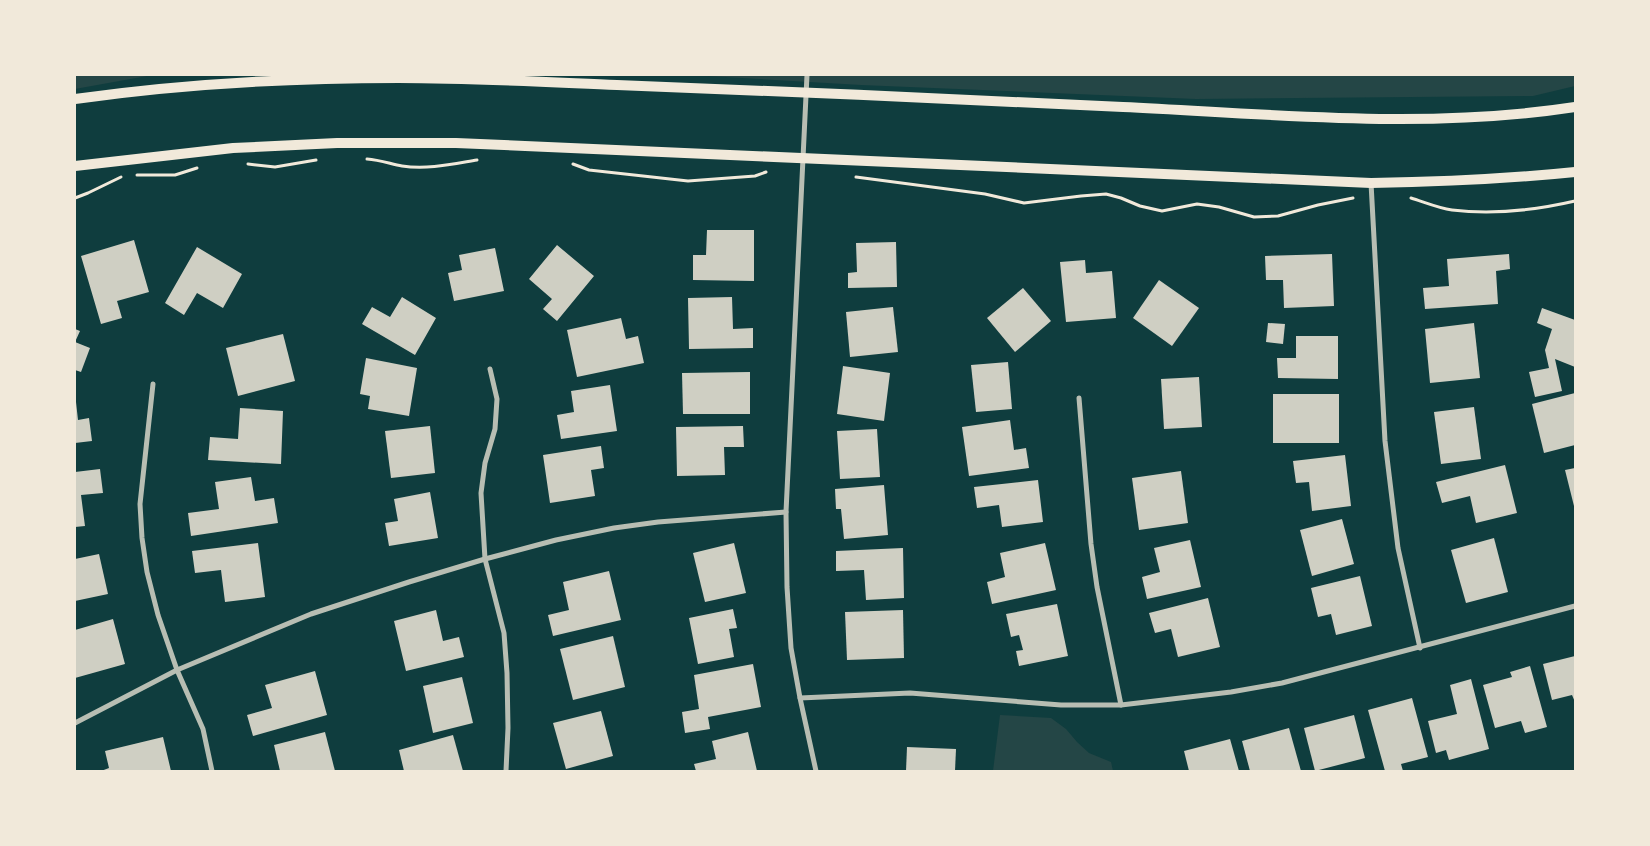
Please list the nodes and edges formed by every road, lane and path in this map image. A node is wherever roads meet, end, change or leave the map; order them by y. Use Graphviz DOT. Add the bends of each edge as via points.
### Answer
graph roads {
  1 [pos="807,75"];
  2 [pos="806,92"];
  3 [pos="75,99"];
  4 [pos="1575,107"];
  5 [pos="803,158"];
  6 [pos="360,159"];
  7 [pos="320,160"];
  8 [pos="480,160"];
  9 [pos="567,161"];
  10 [pos="239,162"];
  11 [pos="75,166"];
  12 [pos="202,167"];
  13 [pos="770,171"];
  14 [pos="1575,172"];
  15 [pos="131,175"];
  16 [pos="124,176"];
  17 [pos="853,176"];
  18 [pos="1371,183"];
  19 [pos="1371,197"];
  20 [pos="1410,197"];
  21 [pos="75,198"];
  22 [pos="1575,201"];
  23 [pos="490,369"];
  24 [pos="153,384"];
  25 [pos="1079,398"];
  26 [pos="786,512"];
  27 [pos="485,559"];
  28 [pos="1575,606"];
  29 [pos="1420,648"];
  30 [pos="178,670"];
  31 [pos="800,698"];
  32 [pos="1121,705"];
  33 [pos="75,723"];
  34 [pos="212,771"];
  35 [pos="506,771"];
  36 [pos="816,771"];
  1 -- 2 [label="street"];
  2 -- 3 [label="main road" via="398,78 311,79"];
  2 -- 4 [label="main road" via="1370,119 1502,115"];
  2 -- 5 [label="street"];
  5 -- 11 [label="main road" via="456,143 337,143 233,148"];
  5 -- 18 [label="main road"];
  5 -- 26 [label="street"];
  6 -- 8 [label="path" via="404,166"];
  7 -- 10 [label="path" via="275,167"];
  9 -- 13 [label="path" via="589,170 688,181 755,176"];
  12 -- 15 [label="path" via="174,175"];
  14 -- 18 [label="main road" via="1447,182"];
  16 -- 21 [label="path"];
  17 -- 19 [label="path" via="985,194 1024,203 1106,194 1162,211 1197,204 1254,217 1278,216 1318,205"];
  18 -- 19 [label="street"];
  19 -- 29 [label="street" via="1386,440 1398,548"];
  20 -- 22 [label="path" via="1450,210 1489,212 1547,208"];
  23 -- 27 [label="street" via="496,399 495,429 481,492"];
  24 -- 30 [label="street" via="140,504 142,538 158,615"];
  25 -- 32 [label="street" via="1096,587"];
  26 -- 27 [label="street" via="614,528"];
  26 -- 31 [label="street" via="786,587 791,648"];
  27 -- 30 [label="street" via="311,614"];
  27 -- 35 [label="street" via="504,633 508,728"];
  28 -- 29 [label="street"];
  29 -- 32 [label="street" via="1282,683"];
  30 -- 33 [label="street"];
  30 -- 34 [label="street" via="203,729"];
  31 -- 32 [label="street" via="910,693 1061,705"];
  31 -- 36 [label="street"];
}
